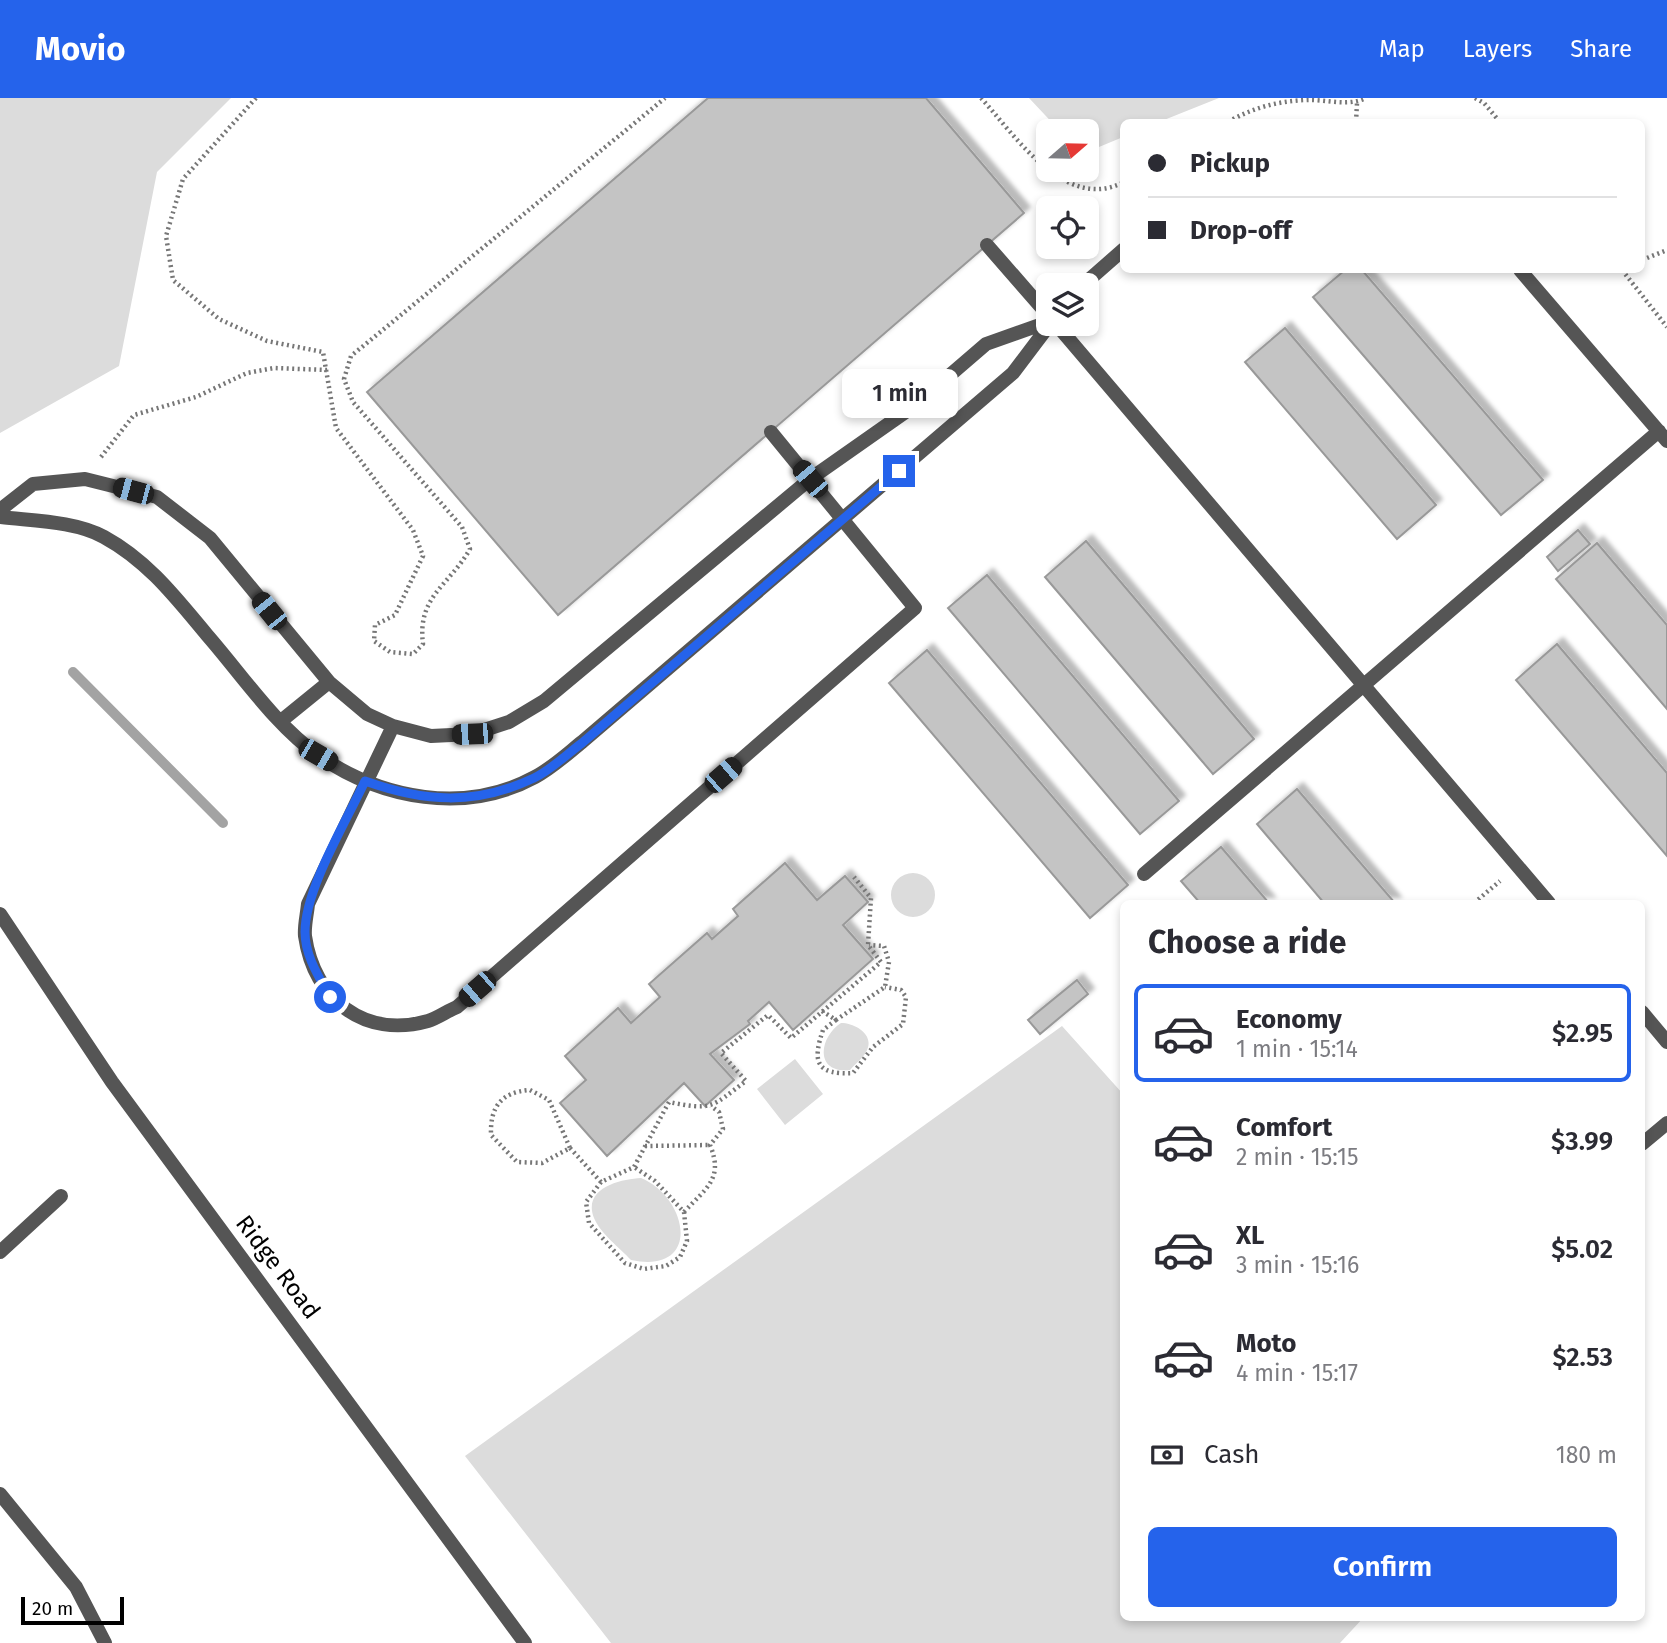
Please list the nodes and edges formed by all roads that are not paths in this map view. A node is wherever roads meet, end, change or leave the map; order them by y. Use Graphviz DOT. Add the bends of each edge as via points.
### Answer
graph roads {
  1 [pos="987,245"];
  2 [pos="1120,253"];
  3 [pos="1097,273"];
  4 [pos="1523,273"];
  5 [pos="1036,301"];
  6 [pos="1036,327"];
  7 [pos="1040,336"];
  8 [pos="1066,336"];
  9 [pos="771,432"];
  10 [pos="1663,436"];
  11 [pos="810,479"];
  12 [pos="0,510"];
  13 [pos="0,517"];
  14 [pos="842,519"];
  15 [pos="329,682"];
  16 [pos="1364,685"];
  17 [pos="281,721"];
  18 [pos="393,726"];
  19 [pos="365,781"];
  20 [pos="1144,874"];
  21 [pos="1546,900"];
  22 [pos="0,914"];
  23 [pos="1645,1016"];
  24 [pos="1667,1042"];
  25 [pos="1667,1123"];
  26 [pos="1645,1141"];
  27 [pos="61,1196"];
  28 [pos="0,1252"];
  29 [pos="0,1494"];
  30 [pos="106,1643"];
  31 [pos="525,1643"];
  1 -- 5 [label="street"];
  2 -- 3 [label="street"];
  4 -- 10 [label="street"];
  6 -- 11 [label="street" via="986,344 914,406"];
  7 -- 14 [label="street" via="1013,373"];
  8 -- 16 [label="street"];
  9 -- 11 [label="street"];
  10 -- 16 [label="street"];
  11 -- 14 [label="street"];
  11 -- 18 [label="street" via="544,701 509,722 472,734 431,736"];
  12 -- 15 [label="street" via="33,484 85,479 158,497 210,538"];
  13 -- 17 [label="street" via="101,535 148,566"];
  14 -- 19 [label="street" via="582,743 535,777 491,794 446,800 403,795"];
  14 -- 19 [label="street" via="915,608 457,1007 428,1021 392,1026 357,1017 330,997 312,966 305,934 308,904"];
  15 -- 17 [label="street"];
  15 -- 18 [label="street" via="367,714"];
  16 -- 20 [label="street"];
  16 -- 21 [label="street"];
  17 -- 19 [label="street" via="318,755"];
  18 -- 19 [label="street"];
  22 -- 31 [label="street, Ridge Road" via="113,1082"];
  23 -- 24 [label="street"];
  25 -- 26 [label="street"];
  27 -- 28 [label="street"];
  29 -- 30 [label="street" via="76,1587"];
}
